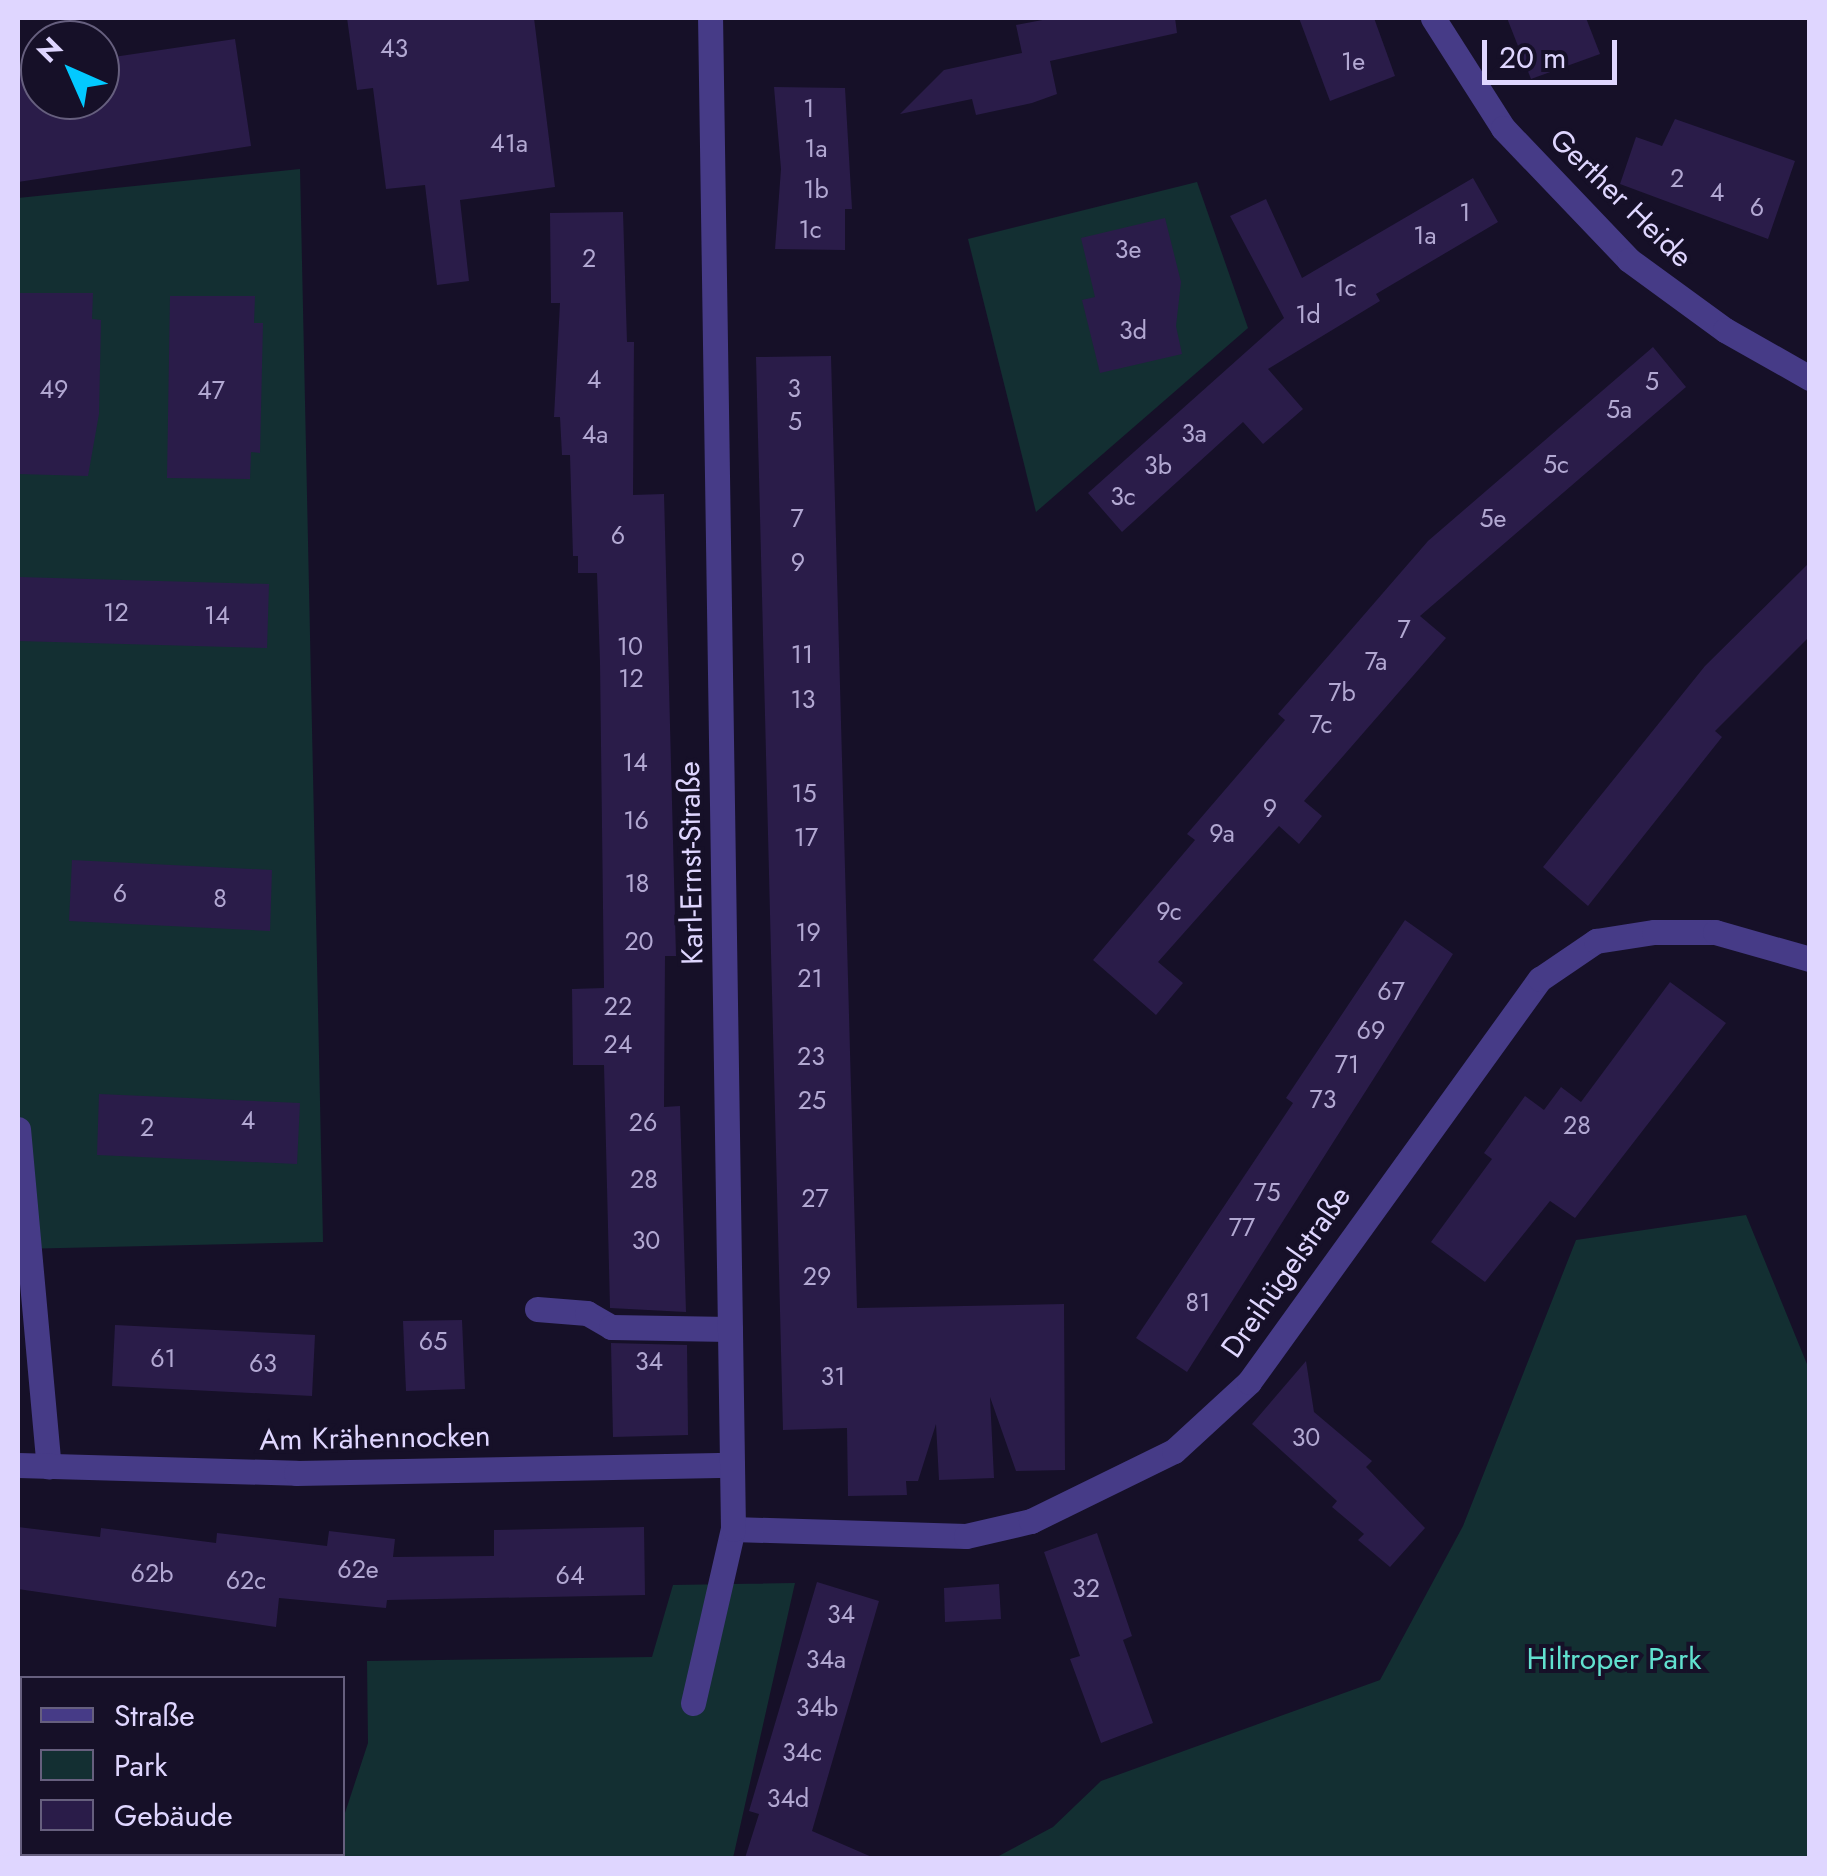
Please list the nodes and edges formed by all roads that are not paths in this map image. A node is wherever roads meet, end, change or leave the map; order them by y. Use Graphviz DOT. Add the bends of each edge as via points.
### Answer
graph roads {
  1 [pos="710,18"];
  2 [pos="1433,18"];
  3 [pos="1810,378"];
  4 [pos="1810,958"];
  5 [pos="18,1129"];
  6 [pos="537,1309"];
  7 [pos="730,1329"];
  8 [pos="18,1465"];
  9 [pos="732,1465"];
  10 [pos="49,1467"];
  11 [pos="733,1529"];
  12 [pos="693,1703"];
  1 -- 7 [label="street, Karl-Ernst-Straße"];
  2 -- 3 [label="street, Gerther Heide" via="1503,128 1629,260 1725,330"];
  4 -- 11 [label="street, Dreihügelstraße" via="1715,932 1654,932 1596,941 1540,979 1249,1382 1174,1451 1047,1514 966,1536"];
  5 -- 10 [label="street"];
  6 -- 7 [label="street" via="587,1313 612,1326"];
  7 -- 9 [label="street, Karl-Ernst-Straße"];
  8 -- 10 [label="street, Am Krähennocken"];
  9 -- 10 [label="street, Am Krähennocken" via="296,1473"];
  9 -- 11 [label="street, Karl-Ernst-Straße"];
  11 -- 12 [label="street, Karl-Ernst-Straße"];
}
